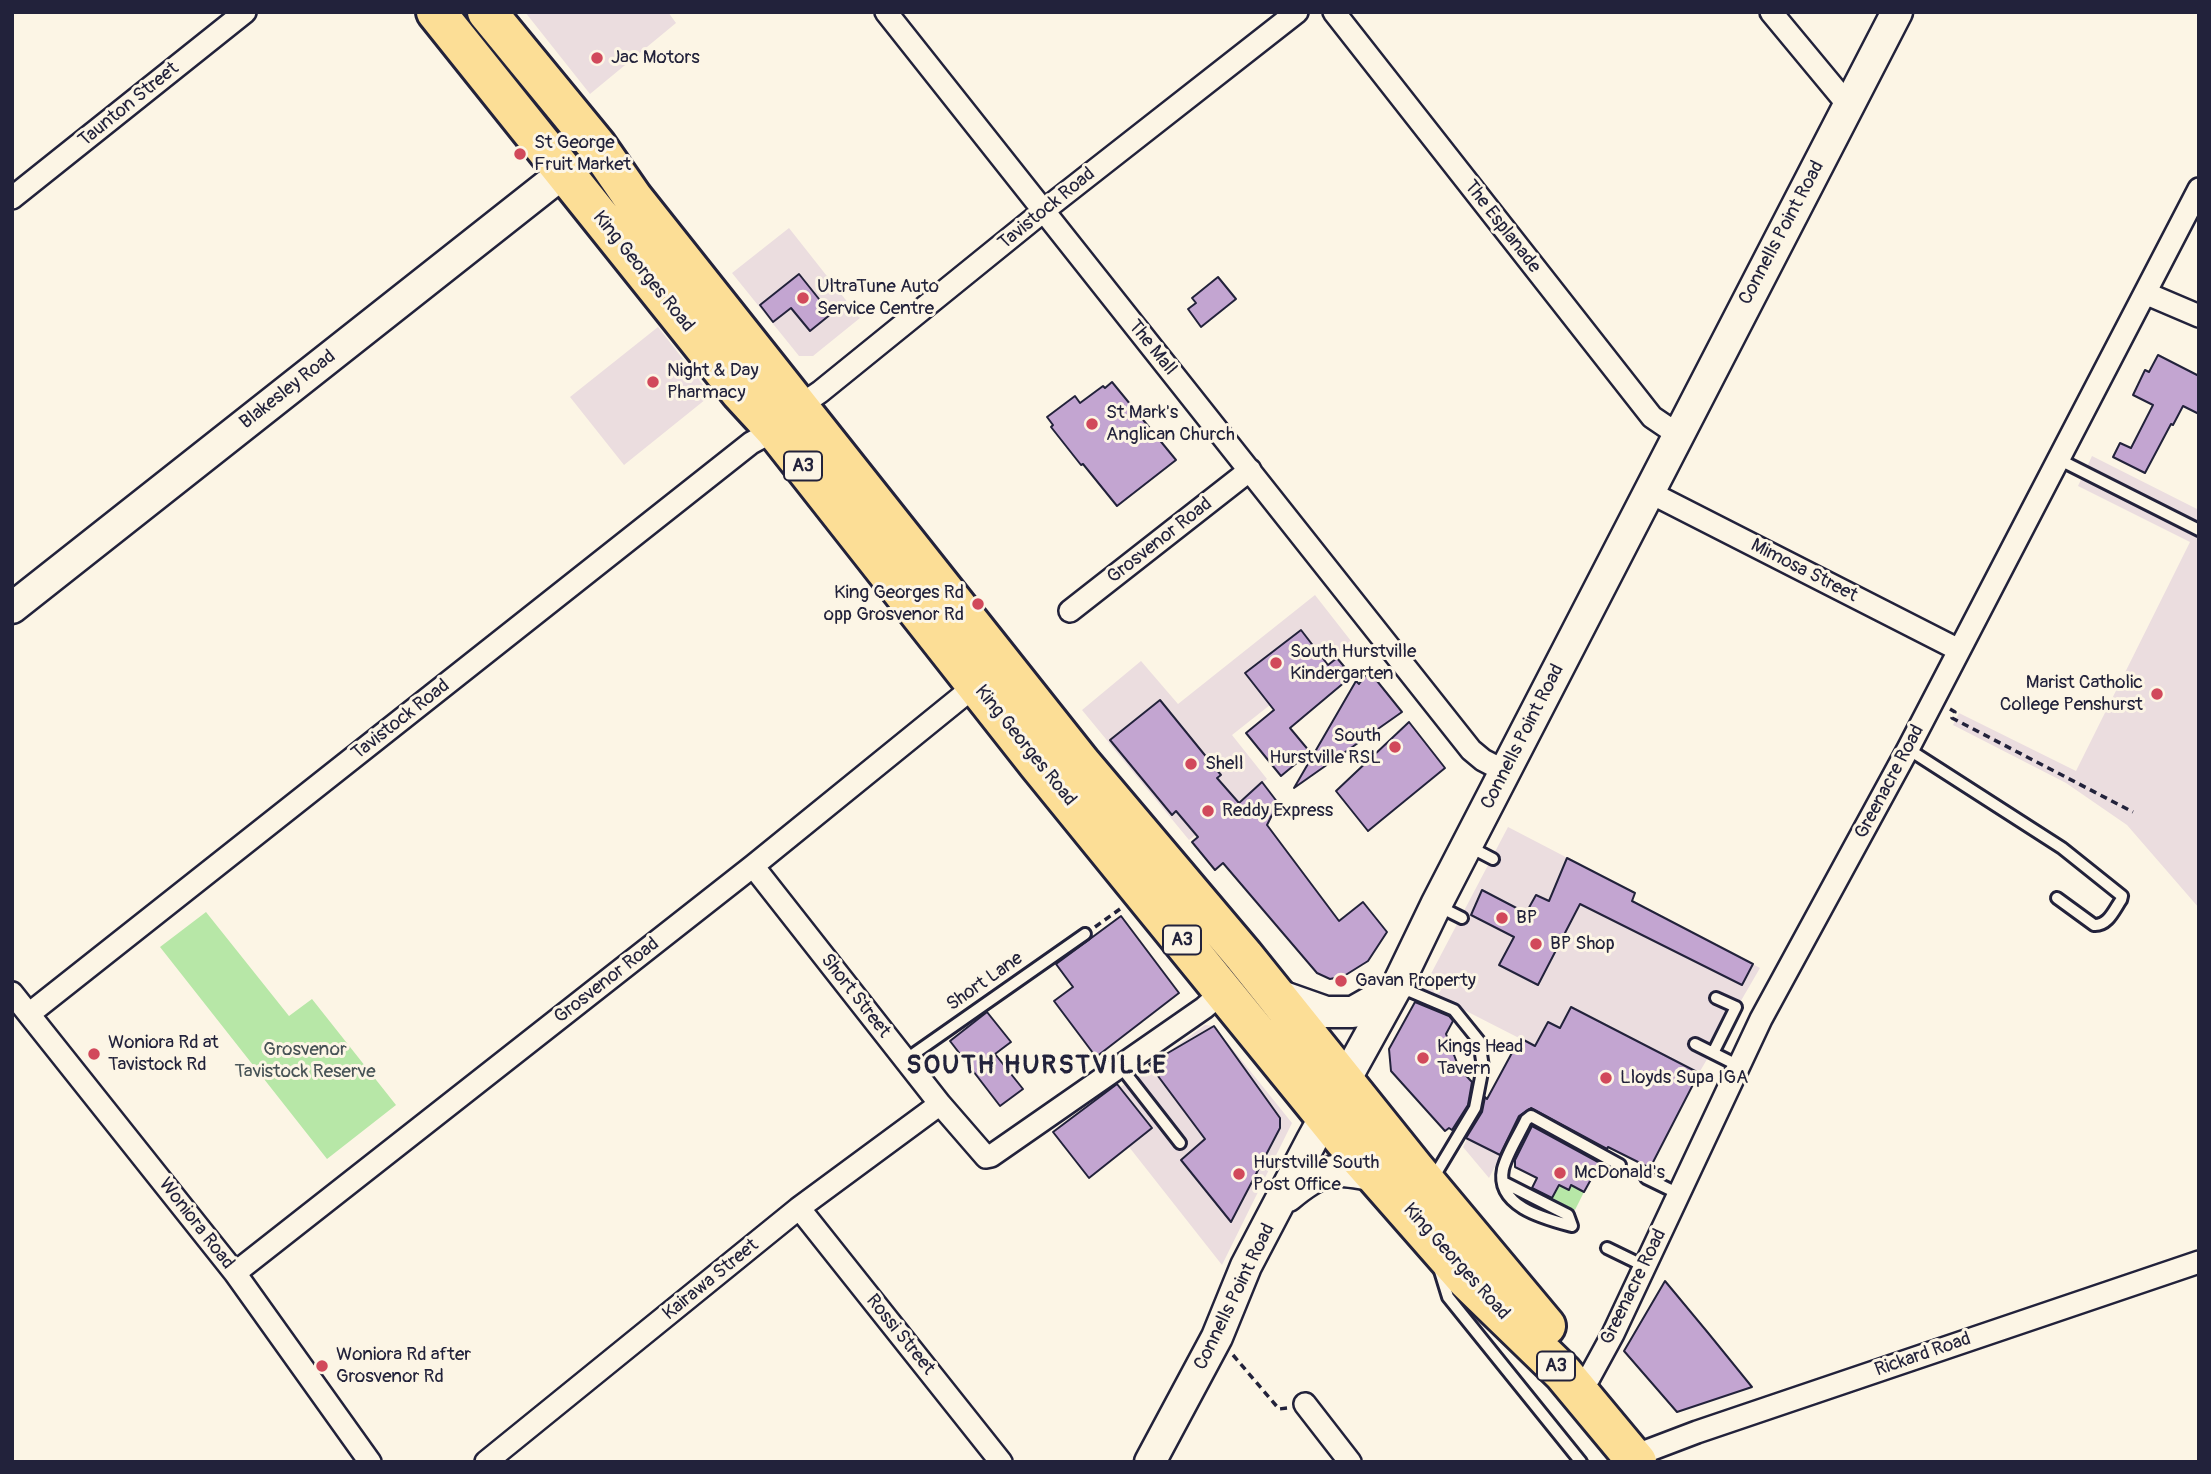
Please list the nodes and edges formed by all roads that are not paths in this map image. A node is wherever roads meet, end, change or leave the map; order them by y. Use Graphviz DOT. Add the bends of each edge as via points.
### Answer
graph roads {
  1 [pos="245,12"];
  2 [pos="436,12"];
  3 [pos="488,12"];
  4 [pos="886,12"];
  5 [pos="1297,12"];
  6 [pos="1334,12"];
  7 [pos="1771,12"];
  8 [pos="1897,12"];
  9 [pos="526,61"];
  10 [pos="1849,106"];
  11 [pos="563,173"];
  12 [pos="2199,189"];
  13 [pos="12,198"];
  14 [pos="633,198"];
  15 [pos="1044,211"];
  16 [pos="2145,293"];
  17 [pos="2199,316"];
  18 [pos="787,419"];
  19 [pos="1677,434"];
  20 [pos="2058,459"];
  21 [pos="1250,470"];
  22 [pos="1649,492"];
  23 [pos="2199,530"];
  24 [pos="12,608"];
  25 [pos="1070,611"];
  26 [pos="1959,650"];
  27 [pos="976,685"];
  28 [pos="1908,749"];
  29 [pos="1506,772"];
  30 [pos="1467,846"];
  31 [pos="1493,859"];
  32 [pos="753,866"];
  33 [pos="2057,898"];
  34 [pos="1436,905"];
  35 [pos="1462,919"];
  36 [pos="1085,934"];
  37 [pos="1397,986"];
  38 [pos="1224,991"];
  39 [pos="12,993"];
  40 [pos="1275,994"];
  41 [pos="1716,998"];
  42 [pos="1736,1007"];
  43 [pos="29,1014"];
  44 [pos="1761,1019"];
  45 [pos="1695,1044"];
  46 [pos="1713,1053"];
  47 [pos="905,1060"];
  48 [pos="1120,1066"];
  49 [pos="1739,1066"];
  50 [pos="1345,1083"];
  51 [pos="940,1104"];
  52 [pos="1326,1117"];
  53 [pos="1180,1143"];
  54 [pos="1620,1165"];
  55 [pos="1378,1176"];
  56 [pos="1646,1178"];
  57 [pos="1503,1182"];
  58 [pos="1428,1185"];
  59 [pos="1679,1194"];
  60 [pos="1282,1200"];
  61 [pos="799,1208"];
  62 [pos="1428,1234"];
  63 [pos="1607,1248"];
  64 [pos="2199,1262"];
  65 [pos="1644,1266"];
  66 [pos="235,1273"];
  67 [pos="1589,1378"];
  68 [pos="1305,1404"];
  69 [pos="1646,1458"];
  70 [pos="370,1462"];
  71 [pos="486,1462"];
  72 [pos="1001,1462"];
  73 [pos="1150,1462"];
  74 [pos="1350,1462"];
  75 [pos="1581,1462"];
  1 -- 13 [label="street, Taunton Street"];
  2 -- 11 [label="highway, King Georges Road / A3"];
  3 -- 9 [label="highway, King Georges Road / A3"];
  4 -- 15 [label="street, The Mall"];
  5 -- 15 [label="street, Tavistock Road"];
  6 -- 19 [label="street, The Esplanade" via="1652,417"];
  7 -- 10 [label="street"];
  8 -- 10 [label="street, Connells Point Road"];
  9 -- 11 [label="highway" via="530,92 564,138 567,158"];
  9 -- 14 [label="highway, King Georges Road / A3" via="597,146"];
  10 -- 19 [label="street, Connells Point Road"];
  11 -- 14 [label="highway" via="579,171"];
  11 -- 18 [label="highway, King Georges Road / A3" via="740,392"];
  11 -- 24 [label="street, Blakesley Road"];
  12 -- 16 [label="street, Greenacre Road"];
  14 -- 18 [label="highway, King Georges Road / A3"];
  15 -- 18 [label="street, Tavistock Road"];
  15 -- 21 [label="street, The Mall"];
  16 -- 17 [label="street"];
  16 -- 20 [label="street, Greenacre Road"];
  18 -- 27 [label="highway, King Georges Road / A3"];
  18 -- 40 [label="highway, King Georges Road / A3"];
  18 -- 43 [label="street, Tavistock Road"];
  19 -- 22 [label="street, Connells Point Road"];
  20 -- 23 [label="lane"];
  20 -- 26 [label="street, Greenacre Road"];
  21 -- 25 [label="street, Grosvenor Road"];
  21 -- 29 [label="street, The Mall" via="1471,750"];
  22 -- 26 [label="street, Mimosa Street"];
  22 -- 29 [label="street, Connells Point Road"];
  26 -- 28 [label="street, Greenacre Road"];
  27 -- 32 [label="street, Grosvenor Road"];
  27 -- 38 [label="highway, King Georges Road / A3"];
  28 -- 33 [label="lane" via="2051,841 2122,896 2099,926"];
  28 -- 44 [label="street, Greenacre Road"];
  29 -- 30 [label="street, Connells Point Road"];
  30 -- 31 [label="lane"];
  30 -- 34 [label="street, Connells Point Road"];
  32 -- 47 [label="street, Short Street"];
  32 -- 66 [label="street, Grosvenor Road"];
  34 -- 35 [label="lane"];
  34 -- 37 [label="street, Connells Point Road"];
  36 -- 47 [label="lane, Short Lane"];
  37 -- 40 [label="street" via="1353,1012 1326,1012"];
  37 -- 50 [label="street, Connells Point Road"];
  37 -- 58 [label="lane" via="1454,1010 1479,1041 1483,1067 1475,1108"];
  38 -- 48 [label="street"];
  38 -- 52 [label="highway, King Georges Road / A3"];
  39 -- 43 [label="street, Woniora Road"];
  40 -- 50 [label="highway, King Georges Road / A3"];
  41 -- 42 [label="lane"];
  42 -- 44 [label="lane"];
  42 -- 46 [label="lane"];
  43 -- 66 [label="street, Woniora Road"];
  44 -- 49 [label="street, Greenacre Road"];
  45 -- 46 [label="lane"];
  46 -- 49 [label="lane"];
  47 -- 51 [label="street, Short Street"];
  48 -- 51 [label="street, Short Street" via="991,1156 986,1157"];
  48 -- 53 [label="lane"];
  49 -- 59 [label="street, Greenacre Road"];
  50 -- 52 [label="street, Connells Point Road"];
  50 -- 58 [label="highway, King Georges Road / A3"];
  51 -- 61 [label="street, Kairawa Street"];
  52 -- 55 [label="highway, King Georges Road / A3"];
  52 -- 60 [label="street, Connells Point Road"];
  54 -- 57 [label="lane" via="1531,1116 1503,1168"];
  55 -- 60 [label="street" via="1334,1169 1307,1179"];
  55 -- 62 [label="highway, King Georges Road / A3"];
  56 -- 59 [label="lane"];
  57 -- 57 [label="lane" via="1567,1215 1572,1226 1522,1209"];
  58 -- 67 [label="highway, King Georges Road / A3"];
  59 -- 65 [label="street, Greenacre Road"];
  60 -- 73 [label="street, Connells Point Road" via="1246,1266 1217,1337"];
  61 -- 71 [label="street, Kairawa Street"];
  61 -- 72 [label="street, Rossi Street"];
  62 -- 69 [label="highway, King Georges Road / A3" via="1466,1279"];
  62 -- 75 [label="lane" via="1448,1297"];
  63 -- 65 [label="lane"];
  64 -- 69 [label="street, Rickard Road" via="1697,1432"];
  65 -- 67 [label="street, Greenacre Road"];
  66 -- 70 [label="street, Woniora Road"];
  67 -- 69 [label="highway, King Georges Road / A3"];
  68 -- 74 [label="street"];
}
